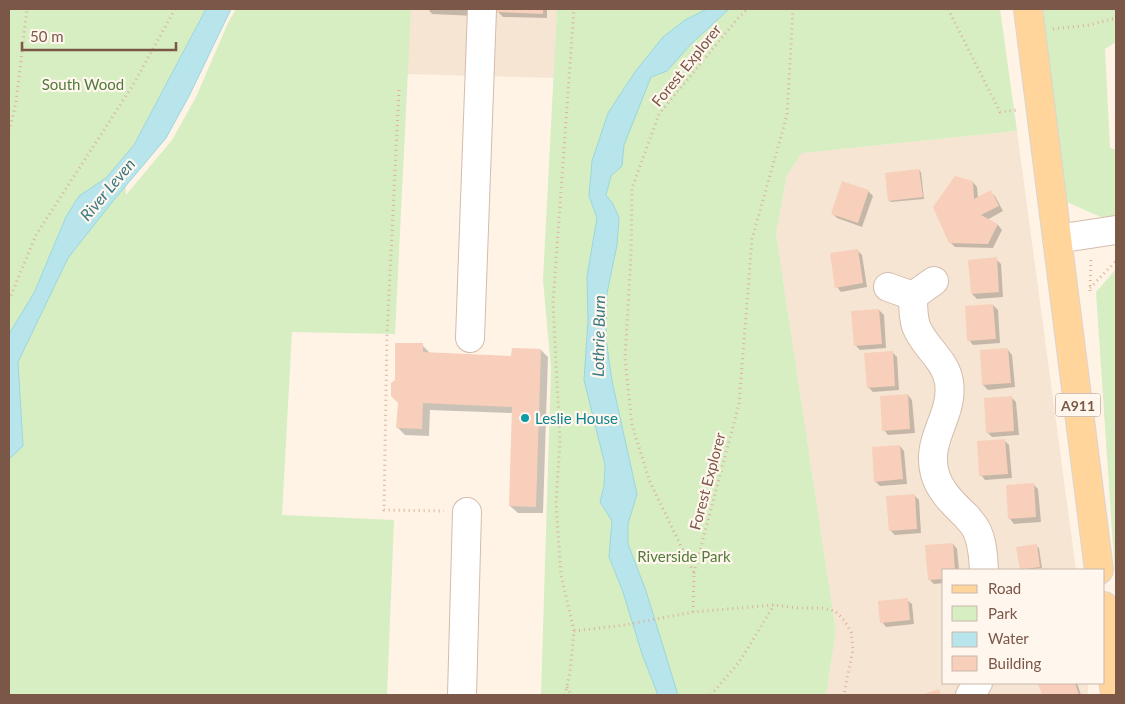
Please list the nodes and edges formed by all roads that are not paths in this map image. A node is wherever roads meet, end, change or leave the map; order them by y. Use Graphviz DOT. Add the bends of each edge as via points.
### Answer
graph roads {
  1 [pos="482,9"];
  2 [pos="1030,20"];
  3 [pos="1116,230"];
  4 [pos="1057,239"];
  5 [pos="888,287"];
  6 [pos="470,338"];
  7 [pos="467,512"];
  8 [pos="984,569"];
  9 [pos="1099,569"];
  10 [pos="1105,614"];
  11 [pos="977,684"];
  12 [pos="462,695"];
  13 [pos="970,695"];
  14 [pos="1115,695"];
  1 -- 6 [label="street"];
  2 -- 4 [label="main road, A911"];
  3 -- 4 [label="street"];
  4 -- 9 [label="main road, A911"];
  5 -- 8 [label="street" via="924,289 914,317 916,328 949,380 949,407 938,431 933,463 943,491 976,528"];
  7 -- 12 [label="street"];
  10 -- 14 [label="main road"];
  11 -- 13 [label="street"];
}
